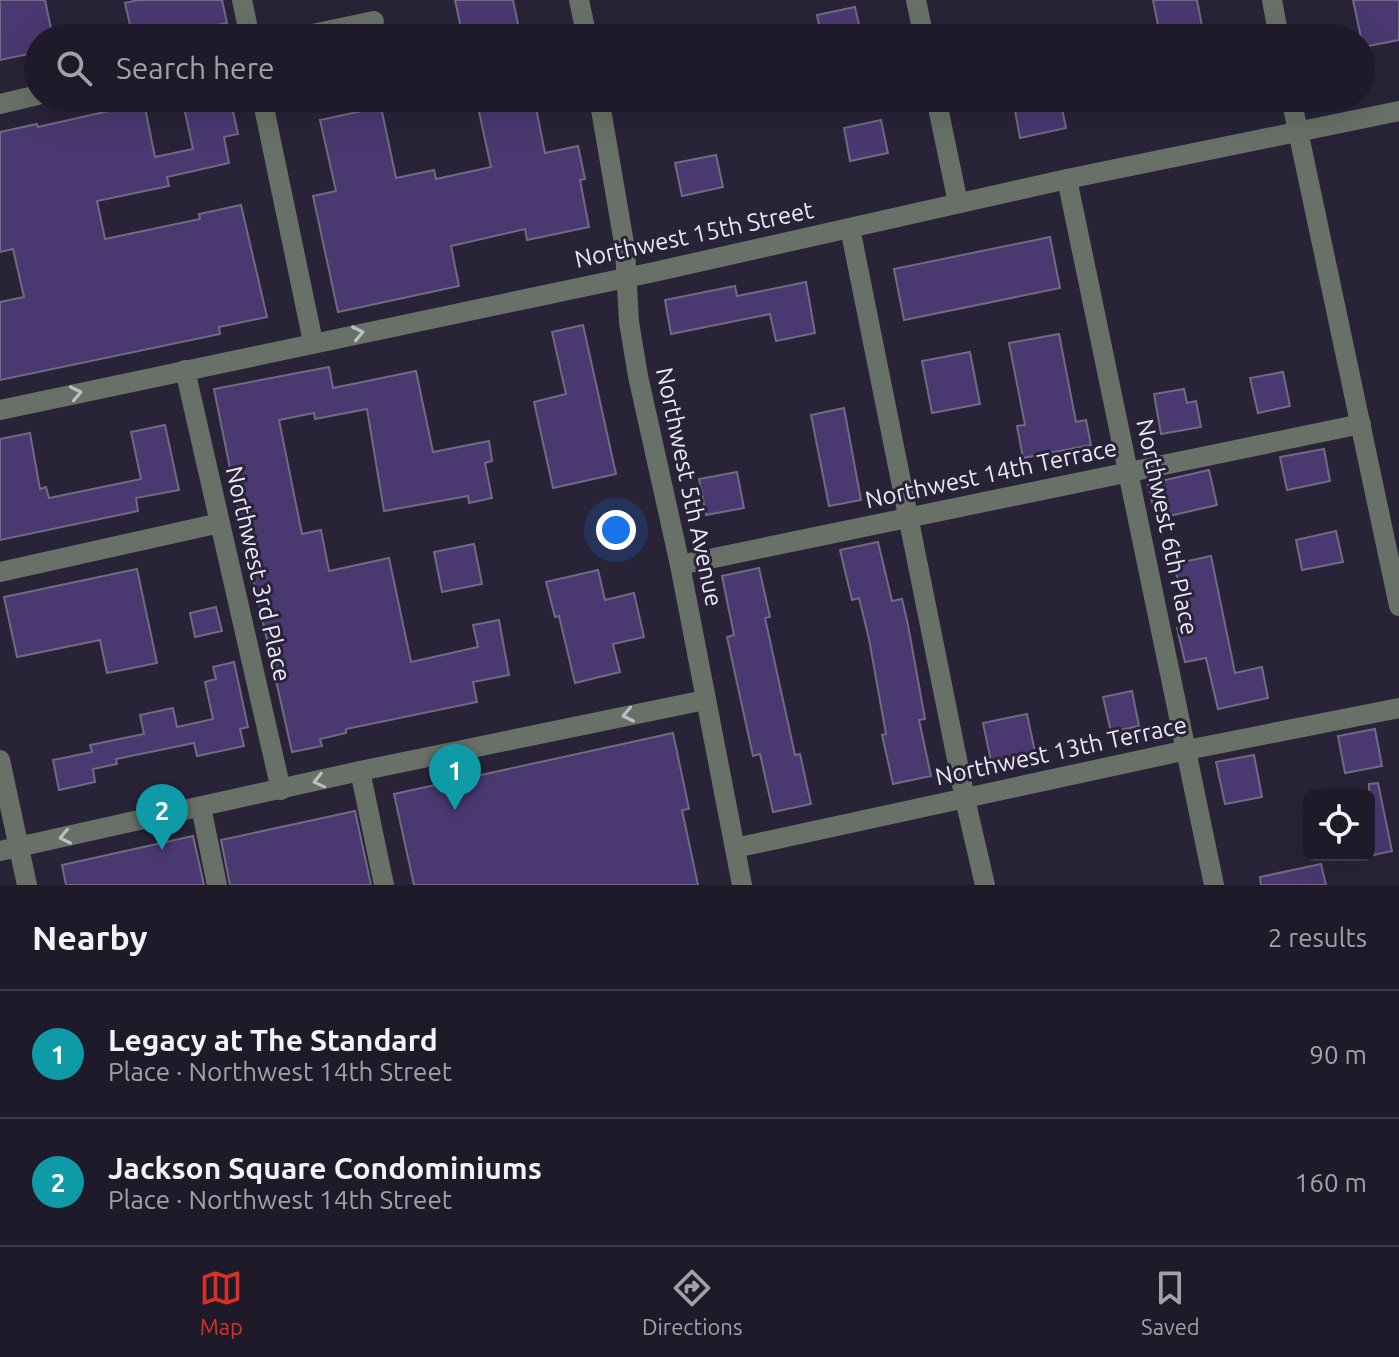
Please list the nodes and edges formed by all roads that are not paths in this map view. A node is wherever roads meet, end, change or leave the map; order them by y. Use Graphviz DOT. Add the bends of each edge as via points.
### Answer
graph roads {
  1 [pos="242,0"];
  2 [pos="579,0"];
  3 [pos="916,0"];
  4 [pos="1272,0"];
  5 [pos="374,21"];
  6 [pos="247,24"];
  7 [pos="360,24"];
  8 [pos="584,24"];
  9 [pos="921,24"];
  10 [pos="1276,24"];
  11 [pos="24,98"];
  12 [pos="0,104"];
  13 [pos="1399,111"];
  14 [pos="265,112"];
  15 [pos="601,112"];
  16 [pos="939,112"];
  17 [pos="1294,112"];
  18 [pos="1297,131"];
  19 [pos="1067,179"];
  20 [pos="958,203"];
  21 [pos="850,228"];
  22 [pos="626,277"];
  23 [pos="313,342"];
  24 [pos="185,370"];
  25 [pos="0,410"];
  26 [pos="1361,424"];
  27 [pos="1129,471"];
  28 [pos="909,518"];
  29 [pos="220,523"];
  30 [pos="680,565"];
  31 [pos="0,572"];
  32 [pos="1399,606"];
  33 [pos="705,700"];
  34 [pos="1399,708"];
  35 [pos="1187,750"];
  36 [pos="0,760"];
  37 [pos="360,771"];
  38 [pos="281,790"];
  39 [pos="965,799"];
  40 [pos="201,807"];
  41 [pos="735,848"];
  42 [pos="9,849"];
  43 [pos="27,885"];
  44 [pos="217,885"];
  45 [pos="384,885"];
  46 [pos="742,885"];
  47 [pos="985,885"];
  48 [pos="1214,885"];
  1 -- 6 [label="street"];
  2 -- 8 [label="street"];
  3 -- 9 [label="street"];
  4 -- 10 [label="street"];
  5 -- 7 [label="street"];
  11 -- 12 [label="street"];
  13 -- 18 [label="street, Northwest 15th Street"];
  14 -- 23 [label="street"];
  15 -- 22 [label="street, Northwest 5th Avenue"];
  16 -- 20 [label="street"];
  17 -- 18 [label="street"];
  18 -- 19 [label="street, Northwest 15th Street"];
  18 -- 26 [label="street"];
  19 -- 20 [label="street, Northwest 15th Street"];
  19 -- 27 [label="street, Northwest 6th Place"];
  20 -- 21 [label="street, Northwest 15th Street"];
  21 -- 22 [label="street, Northwest 15th Street"];
  21 -- 28 [label="street"];
  23 -- 22 [label="street, Northwest 15th Street, one-way"];
  22 -- 30 [label="street, Northwest 5th Avenue" via="638,376"];
  23 -- 24 [label="street, Northwest 15th Street"];
  25 -- 24 [label="street, Northwest 15th Street, one-way"];
  24 -- 29 [label="street, Northwest 3rd Place"];
  26 -- 27 [label="street, Northwest 14th Terrace"];
  26 -- 32 [label="street"];
  27 -- 28 [label="street, Northwest 14th Terrace"];
  27 -- 35 [label="street, Northwest 6th Place"];
  28 -- 30 [label="street, Northwest 14th Terrace"];
  28 -- 39 [label="street"];
  29 -- 31 [label="street"];
  29 -- 38 [label="street, Northwest 3rd Place"];
  30 -- 33 [label="street, Northwest 5th Avenue"];
  33 -- 37 [label="street, one-way"];
  33 -- 41 [label="street, Northwest 5th Avenue"];
  34 -- 35 [label="street, Northwest 13th Terrace"];
  35 -- 39 [label="street, Northwest 13th Terrace"];
  35 -- 48 [label="street, Northwest 6th Place"];
  36 -- 42 [label="street"];
  37 -- 38 [label="street, one-way"];
  37 -- 45 [label="street"];
  38 -- 40 [label="street"];
  39 -- 41 [label="street, Northwest 13th Terrace"];
  39 -- 47 [label="street"];
  40 -- 42 [label="street, one-way"];
  40 -- 44 [label="street"];
  41 -- 46 [label="street, Northwest 5th Avenue"];
  42 -- 43 [label="street"];
}
